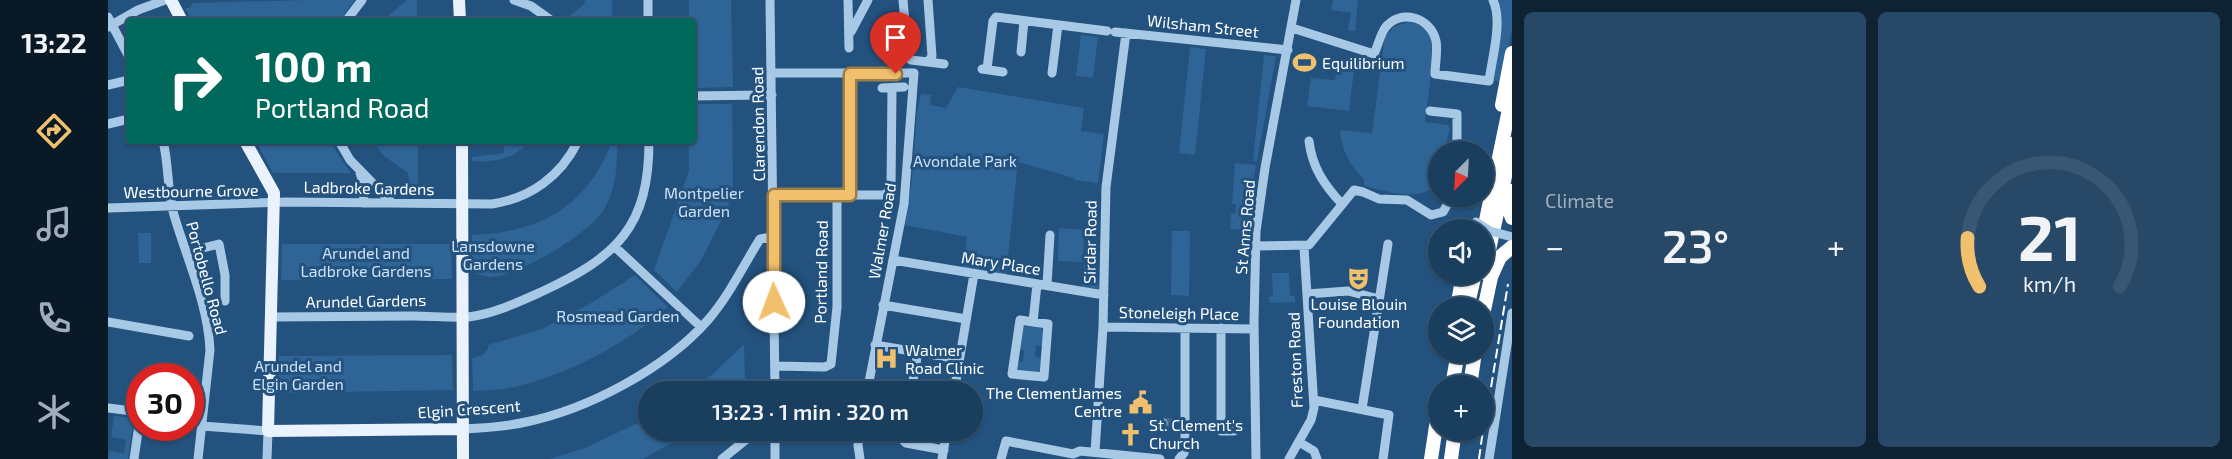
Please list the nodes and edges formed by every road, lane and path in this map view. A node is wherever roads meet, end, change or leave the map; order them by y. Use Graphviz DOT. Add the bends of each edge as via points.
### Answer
graph roads {
  1 [pos="147,0"];
  2 [pos="165,0"];
  3 [pos="171,0"];
  4 [pos="362,0"];
  5 [pos="459,0"];
  6 [pos="648,0"];
  7 [pos="770,0"];
  8 [pos="848,0"];
  9 [pos="868,0"];
  10 [pos="903,0"];
  11 [pos="928,0"];
  12 [pos="1296,0"];
  13 [pos="1493,0"];
  14 [pos="520,1"];
  15 [pos="138,10"];
  16 [pos="180,18"];
  17 [pos="348,18"];
  18 [pos="460,18"];
  19 [pos="548,18"];
  20 [pos="648,18"];
  21 [pos="1024,21"];
  22 [pos="110,23"];
  23 [pos="1133,23"];
  24 [pos="1058,25"];
  25 [pos="1292,28"];
  26 [pos="1129,33"];
  27 [pos="850,34"];
  28 [pos="849,48"];
  29 [pos="1288,50"];
  30 [pos="126,52"];
  31 [pos="1021,52"];
  32 [pos="1512,53"];
  33 [pos="928,62"];
  34 [pos="944,64"];
  35 [pos="1003,72"];
  36 [pos="772,73"];
  37 [pos="1052,73"];
  38 [pos="850,74"];
  39 [pos="126,81"];
  40 [pos="108,85"];
  41 [pos="904,87"];
  42 [pos="772,95"];
  43 [pos="696,96"];
  44 [pos="1512,96"];
  45 [pos="1430,111"];
  46 [pos="126,120"];
  47 [pos="108,124"];
  48 [pos="1309,141"];
  49 [pos="1457,141"];
  50 [pos="1493,141"];
  51 [pos="164,144"];
  52 [pos="248,144"];
  53 [pos="341,144"];
  54 [pos="462,144"];
  55 [pos="576,144"];
  56 [pos="649,144"];
  57 [pos="1512,144"];
  58 [pos="358,169"];
  59 [pos="1512,191"];
  60 [pos="774,195"];
  61 [pos="837,195"];
  62 [pos="850,195"];
  63 [pos="275,203"];
  64 [pos="363,203"];
  65 [pos="392,203"];
  66 [pos="462,204"];
  67 [pos="1342,204"];
  68 [pos="172,206"];
  69 [pos="1446,207"];
  70 [pos="108,208"];
  71 [pos="1510,214"];
  72 [pos="1480,219"];
  73 [pos="1494,225"];
  74 [pos="1494,232"];
  75 [pos="1050,235"];
  76 [pos="772,237"];
  77 [pos="1512,237"];
  78 [pos="1388,244"];
  79 [pos="1256,246"];
  80 [pos="615,247"];
  81 [pos="1304,247"];
  82 [pos="1512,247"];
  83 [pos="193,251"];
  84 [pos="893,260"];
  85 [pos="974,273"];
  86 [pos="1037,284"];
  87 [pos="1047,285"];
  88 [pos="1307,294"];
  89 [pos="1104,295"];
  90 [pos="1487,297"];
  91 [pos="1379,299"];
  92 [pos="225,302"];
  93 [pos="884,305"];
  94 [pos="1512,313"];
  95 [pos="271,317"];
  96 [pos="462,317"];
  97 [pos="966,319"];
  98 [pos="108,322"];
  99 [pos="1033,322"];
  100 [pos="701,327"];
  101 [pos="1103,327"];
  102 [pos="1185,328"];
  103 [pos="1221,328"];
  104 [pos="1254,329"];
  105 [pos="189,336"];
  106 [pos="875,345"];
  107 [pos="918,352"];
  108 [pos="960,359"];
  109 [pos="775,366"];
  110 [pos="775,381"];
  111 [pos="869,381"];
  112 [pos="913,381"];
  113 [pos="956,381"];
  114 [pos="204,387"];
  115 [pos="1314,400"];
  116 [pos="108,408"];
  117 [pos="1362,409"];
  118 [pos="126,410"];
  119 [pos="204,423"];
  120 [pos="463,429"];
  121 [pos="268,431"];
  122 [pos="1234,431"];
  123 [pos="137,441"];
  124 [pos="198,441"];
  125 [pos="744,441"];
  126 [pos="775,441"];
  127 [pos="859,441"];
  128 [pos="904,441"];
  129 [pos="1434,441"];
  130 [pos="1443,441"];
  131 [pos="1453,441"];
  132 [pos="1462,441"];
  133 [pos="1299,442"];
  134 [pos="1095,452"];
  135 [pos="943,455"];
  136 [pos="1070,456"];
  137 [pos="1141,458"];
  138 [pos="134,459"];
  139 [pos="198,459"];
  140 [pos="267,459"];
  141 [pos="463,459"];
  142 [pos="722,459"];
  143 [pos="775,459"];
  144 [pos="860,459"];
  145 [pos="1001,459"];
  146 [pos="1160,459"];
  147 [pos="1179,459"];
  148 [pos="1256,459"];
  149 [pos="1289,459"];
  150 [pos="1317,459"];
  151 [pos="1383,459"];
  152 [pos="1431,459"];
  153 [pos="1440,459"];
  154 [pos="1451,459"];
  155 [pos="1460,459"];
  156 [pos="1489,459"];
  1 -- 15 [label="street"];
  2 -- 15 [label="street"];
  3 -- 16 [label="main road"];
  4 -- 17 [label="street"];
  5 -- 18 [label="main road"];
  6 -- 20 [label="street"];
  7 -- 36 [label="street, Clarendon Road"];
  8 -- 27 [label="street"];
  9 -- 27 [label="street"];
  10 -- 33 [label="street" via="908,57"];
  11 -- 33 [label="street" via="932,56"];
  12 -- 25 [label="street, St Anns Road"];
  13 -- 25 [label="street" via="1498,20 1489,81 1435,74 1436,38 1427,25 1414,17 1391,21 1374,54"];
  14 -- 19 [label="street"];
  15 -- 22 [label="street"];
  21 -- 24 [label="street, Wilsham Street"];
  21 -- 31 [label="street"];
  21 -- 35 [label="street, Wilsham Street" via="994,19 984,69"];
  22 -- 30 [label="street"];
  23 -- 26 [label="street, Sirdar Road"];
  24 -- 26 [label="street, Wilsham Street"];
  24 -- 37 [label="street"];
  25 -- 29 [label="street, St Anns Road"];
  26 -- 29 [label="street, Wilsham Street"];
  26 -- 89 [label="street, Sirdar Road" via="1106,187"];
  27 -- 28 [label="street"];
  29 -- 79 [label="street, St Anns Road" via="1265,168"];
  32 -- 50 [label="highway"];
  33 -- 34 [label="street"];
  36 -- 38 [label="street"];
  36 -- 42 [label="street, Clarendon Road"];
  38 -- 62 [label="street"];
  38 -- 84 [label="street, Walmer Road" via="914,74 904,197"];
  39 -- 40 [label="street"];
  41 -- 62 [label="street" via="887,88 891,189 885,195"];
  42 -- 43 [label="street"];
  42 -- 60 [label="street, Clarendon Road"];
  44 -- 72 [label="highway"];
  45 -- 49 [label="street" via="1457,114"];
  46 -- 47 [label="street"];
  48 -- 67 [label="street" via="1318,173"];
  51 -- 68 [label="street, Portobello Road"];
  52 -- 63 [label="main road" via="273,189"];
  53 -- 58 [label="street"];
  54 -- 66 [label="main road"];
  55 -- 66 [label="street, Ladbroke Gardens" via="560,170 523,196 492,204"];
  56 -- 80 [label="street" via="643,200"];
  57 -- 73 [label="highway"];
  58 -- 64 [label="street" via="364,181"];
  58 -- 65 [label="street"];
  59 -- 71 [label="highway"];
  60 -- 61 [label="street"];
  60 -- 76 [label="street, Clarendon Road"];
  61 -- 62 [label="street"];
  61 -- 109 [label="street, Portland Road" via="837,307 831,364"];
  63 -- 64 [label="street, Ladbroke Gardens"];
  63 -- 68 [label="street, Westbourne Grove"];
  63 -- 95 [label="main road"];
  64 -- 65 [label="street, Ladbroke Gardens"];
  65 -- 66 [label="street, Ladbroke Gardens"];
  66 -- 96 [label="main road"];
  67 -- 69 [label="street" via="1352,191 1359,190 1379,199 1407,200 1435,215"];
  67 -- 81 [label="street" via="1313,242"];
  68 -- 70 [label="street, Westbourne Grove"];
  68 -- 83 [label="street, Portobello Road"];
  74 -- 77 [label="street, bridge"];
  75 -- 87 [label="street"];
  76 -- 100 [label="street, Elgin Crescent" via="760,239"];
  76 -- 109 [label="street, Clarendon Road"];
  78 -- 91 [label="street"];
  79 -- 81 [label="street"];
  79 -- 104 [label="street, St Anns Road"];
  80 -- 96 [label="street, Arundel Gardens" via="533,296"];
  80 -- 100 [label="street"];
  81 -- 88 [label="street, Freston Road"];
  82 -- 90 [label="highway, bridge" via="1495,265"];
  83 -- 92 [label="street" via="219,244"];
  83 -- 114 [label="street, Portobello Road" via="210,346"];
  84 -- 85 [label="street, Mary Place"];
  84 -- 93 [label="street, Walmer Road"];
  85 -- 86 [label="street, Mary Place"];
  85 -- 97 [label="street"];
  86 -- 87 [label="street, Mary Place"];
  86 -- 99 [label="street"];
  87 -- 89 [label="street, Mary Place"];
  88 -- 91 [label="street" via="1348,291"];
  88 -- 115 [label="street, Freston Road"];
  89 -- 101 [label="street, Sirdar Road"];
  91 -- 117 [label="street"];
  93 -- 97 [label="street"];
  93 -- 106 [label="street, Walmer Road"];
  94 -- 156 [label="street"];
  95 -- 96 [label="street, Arundel Gardens"];
  95 -- 121 [label="main road"];
  96 -- 120 [label="main road"];
  97 -- 108 [label="street"];
  98 -- 105 [label="street"];
  99 -- 99 [label="street" via="1048,324 1044,377 1012,374 1020,321"];
  100 -- 120 [label="street, Elgin Crescent" via="642,374 587,401 528,422"];
  101 -- 102 [label="street, Stoneleigh Place"];
  101 -- 134 [label="street, Sirdar Road"];
  102 -- 103 [label="street, Stoneleigh Place"];
  102 -- 147 [label="street" via="1181,423 1185,447"];
  103 -- 104 [label="street, Stoneleigh Place"];
  103 -- 122 [label="street" via="1221,431"];
  104 -- 148 [label="street, St Anns Road"];
  106 -- 107 [label="street"];
  106 -- 111 [label="street, Walmer Road"];
  107 -- 108 [label="street"];
  107 -- 112 [label="street"];
  108 -- 113 [label="street"];
  109 -- 110 [label="street, Clarendon Road"];
  115 -- 117 [label="street"];
  115 -- 133 [label="street, Freston Road" via="1311,420"];
  116 -- 118 [label="street"];
  117 -- 151 [label="street" via="1389,415"];
  119 -- 121 [label="street, Elgin Crescent"];
  120 -- 121 [label="main road, Elgin Crescent"];
  120 -- 141 [label="main road"];
  121 -- 140 [label="street"];
  123 -- 138 [label="street"];
  124 -- 139 [label="street, Portobello Road"];
  125 -- 142 [label="street"];
  126 -- 143 [label="street"];
  127 -- 144 [label="street"];
  128 -- 135 [label="street"];
  129 -- 152 [label="highway"];
  130 -- 153 [label="highway"];
  131 -- 154 [label="highway"];
  132 -- 155 [label="highway"];
  133 -- 149 [label="street, Freston Road"];
  133 -- 150 [label="street" via="1314,451"];
  134 -- 136 [label="street" via="1080,451"];
  134 -- 137 [label="street"];
  136 -- 145 [label="street" via="1006,441"];
  137 -- 146 [label="street"];
}
